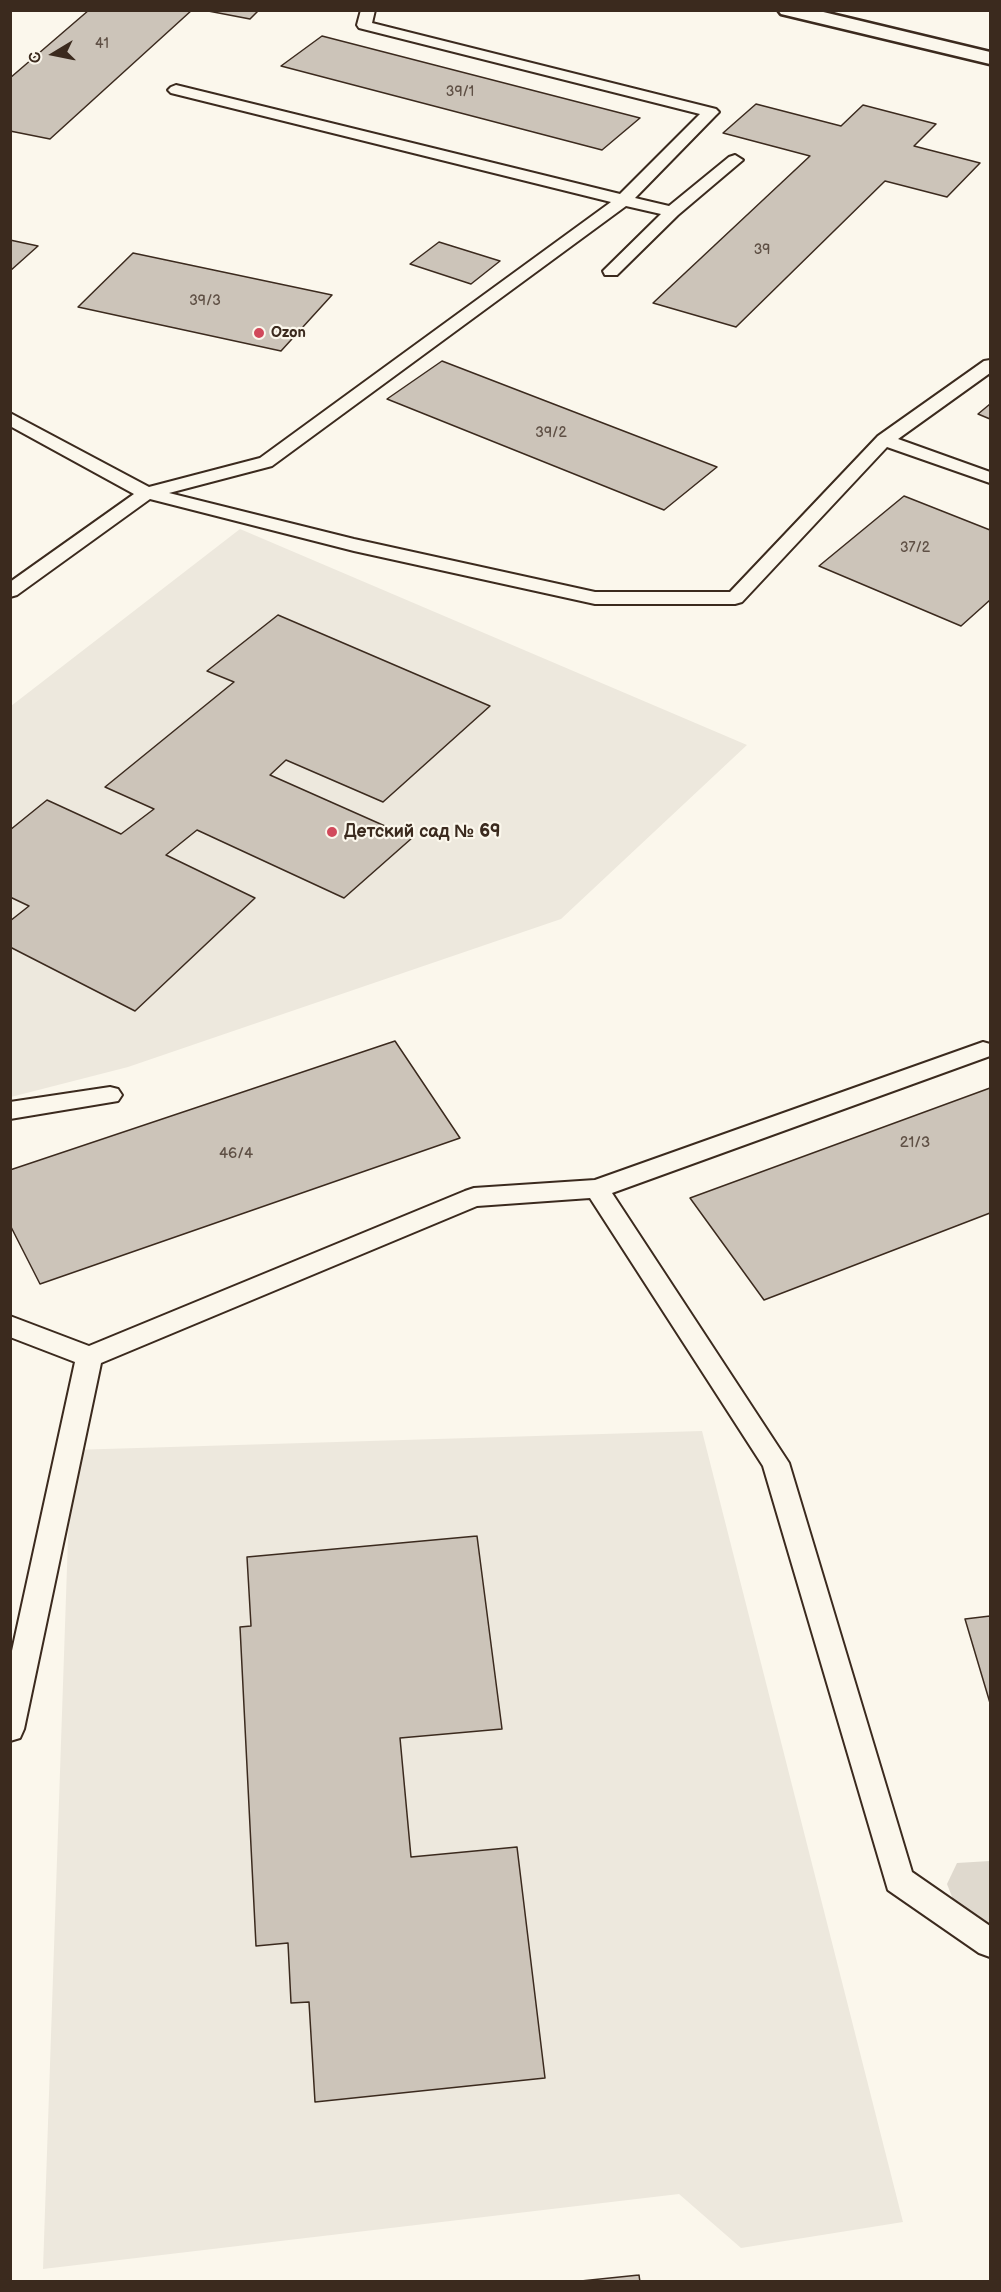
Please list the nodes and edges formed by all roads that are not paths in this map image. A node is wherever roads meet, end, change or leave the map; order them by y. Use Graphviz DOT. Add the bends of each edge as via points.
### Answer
graph roads {
  1 [pos="368,10"];
  2 [pos="788,10"];
  3 [pos="990,58"];
  4 [pos="176,90"];
  5 [pos="735,160"];
  6 [pos="625,199"];
  7 [pos="672,212"];
  8 [pos="611,271"];
  9 [pos="990,365"];
  10 [pos="10,418"];
  11 [pos="884,440"];
  12 [pos="990,478"];
  13 [pos="147,493"];
  14 [pos="10,591"];
  15 [pos="983,1050"];
  16 [pos="110,1095"];
  17 [pos="10,1111"];
  18 [pos="597,1189"];
  19 [pos="10,1326"];
  20 [pos="89,1357"];
  21 [pos="10,1729"];
  22 [pos="990,1943"];
  1 -- 6 [label="lane" via="364,26 711,112"];
  2 -- 3 [label="street"];
  4 -- 6 [label="lane"];
  5 -- 7 [label="lane"];
  6 -- 7 [label="lane"];
  6 -- 13 [label="lane" via="266,462"];
  7 -- 8 [label="lane"];
  9 -- 11 [label="lane"];
  10 -- 13 [label="lane"];
  11 -- 12 [label="lane"];
  11 -- 13 [label="lane" via="735,598 596,598 354,545"];
  13 -- 14 [label="lane"];
  15 -- 18 [label="lane"];
  16 -- 17 [label="lane"];
  18 -- 20 [label="lane" via="474,1197"];
  18 -- 22 [label="lane" via="776,1463 899,1880"];
  19 -- 20 [label="lane"];
  20 -- 21 [label="lane"];
}
